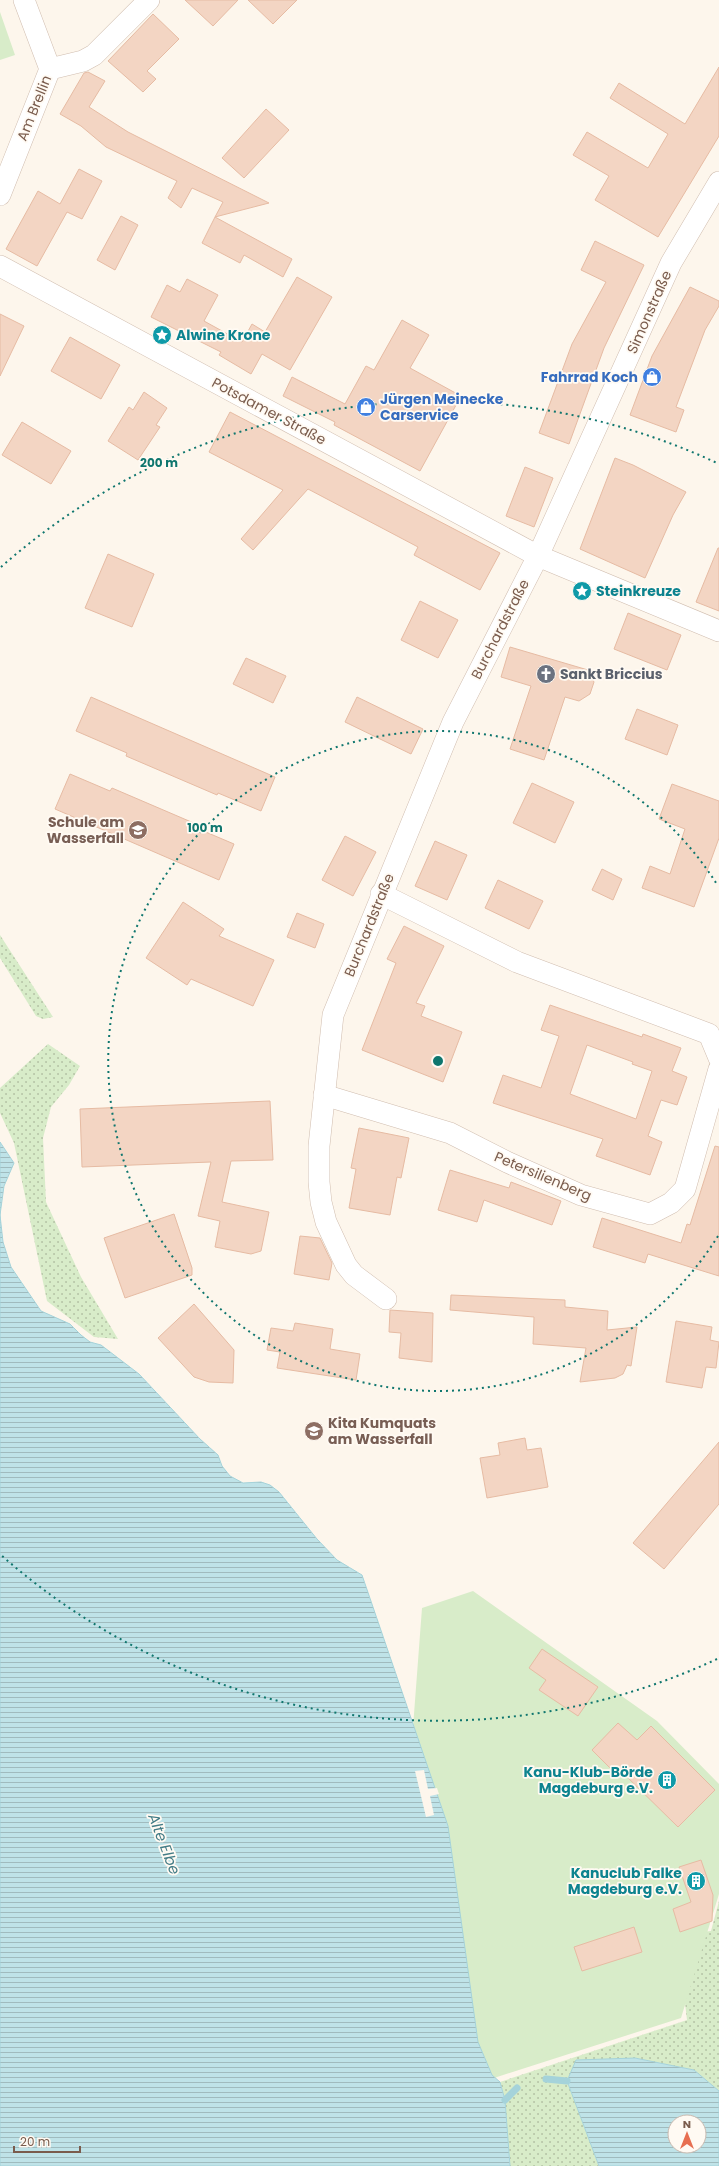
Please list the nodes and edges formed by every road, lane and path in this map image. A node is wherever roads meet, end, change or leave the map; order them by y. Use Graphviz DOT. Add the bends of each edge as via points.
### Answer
graph roads {
  1 [pos="24,0"];
  2 [pos="149,0"];
  3 [pos="50,69"];
  4 [pos="719,182"];
  5 [pos="0,195"];
  6 [pos="0,266"];
  7 [pos="538,556"];
  8 [pos="719,631"];
  9 [pos="381,894"];
  10 [pos="719,1058"];
  11 [pos="719,1069"];
  12 [pos="324,1095"];
  13 [pos="386,1299"];
  1 -- 3 [label="street"];
  2 -- 3 [label="street, Am Brellin" via="94,55 83,61"];
  3 -- 5 [label="street, Am Brellin"];
  4 -- 7 [label="street, Simonstraße" via="671,263"];
  6 -- 7 [label="street, Potsdamer Straße"];
  7 -- 8 [label="street, Potsdamer Straße"];
  7 -- 9 [label="street, Burchardstraße" via="452,722"];
  9 -- 10 [label="street" via="517,962 709,1034"];
  9 -- 12 [label="street, Burchardstraße" via="333,1015"];
  11 -- 12 [label="street, Petersilienberg" via="685,1189 671,1203 650,1214 582,1195 507,1162 450,1133"];
  12 -- 13 [label="street, Burchardstraße" via="319,1182 326,1222 346,1266"];
}
